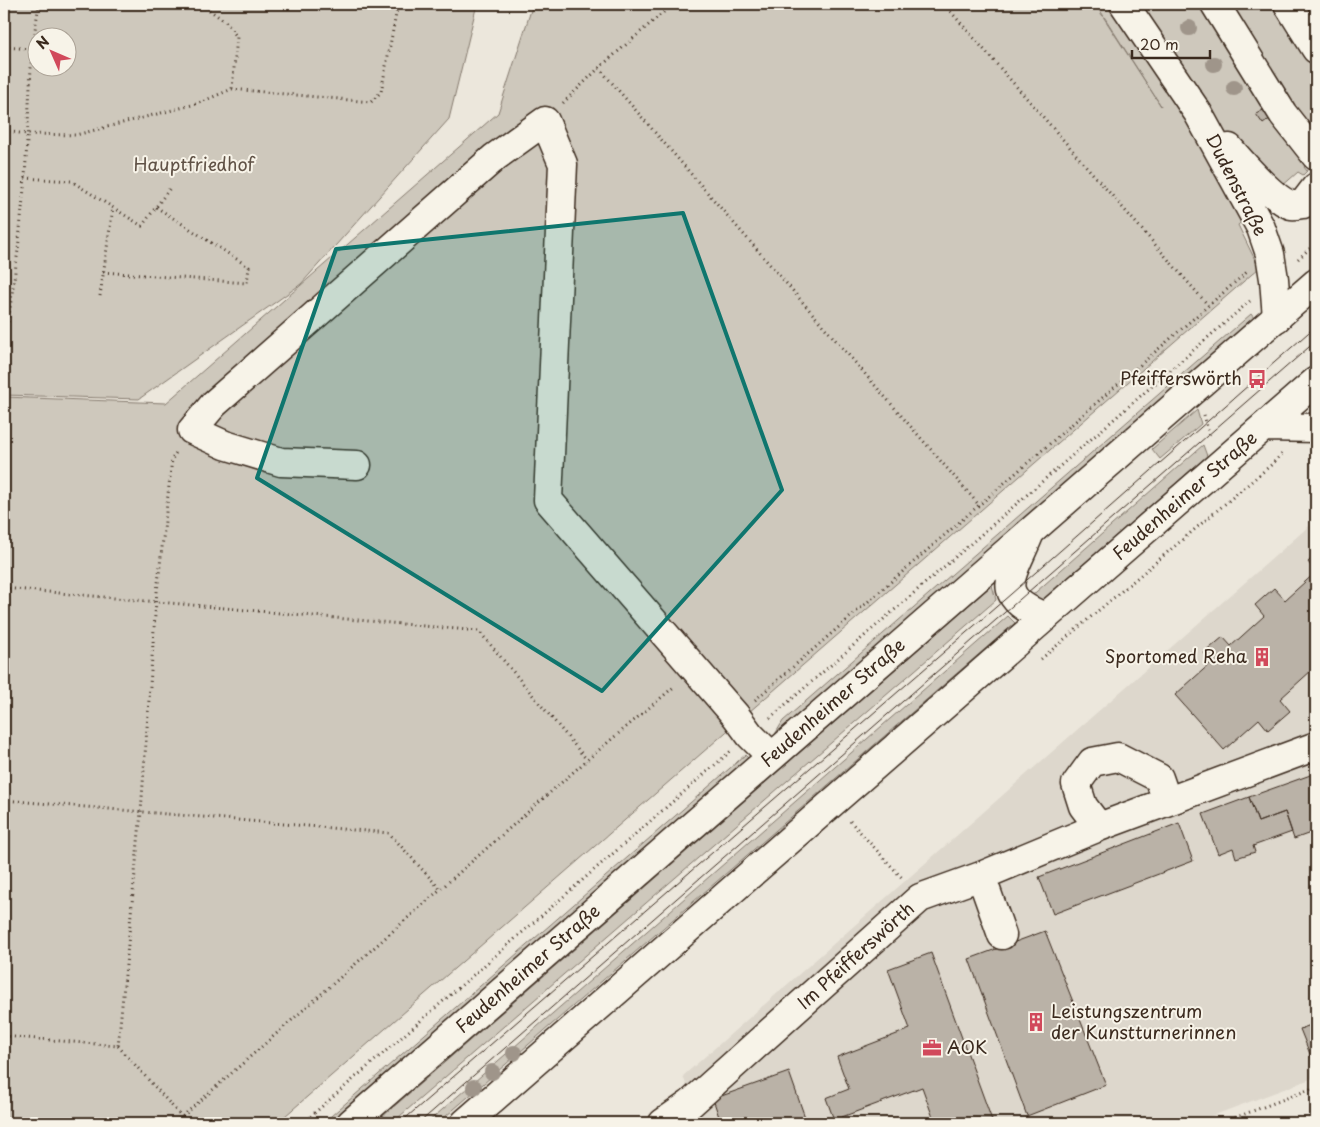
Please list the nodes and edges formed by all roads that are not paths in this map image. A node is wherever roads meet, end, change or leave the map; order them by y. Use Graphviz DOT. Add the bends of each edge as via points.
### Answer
graph roads {
  1 [pos="1124,4"];
  2 [pos="1215,4"];
  3 [pos="1288,4"];
  4 [pos="1316,49"];
  5 [pos="1198,113"];
  6 [pos="1284,114"];
  7 [pos="1316,139"];
  8 [pos="1316,156"];
  9 [pos="1315,194"];
  10 [pos="1316,283"];
  11 [pos="1277,318"];
  12 [pos="1316,382"];
  13 [pos="1264,427"];
  14 [pos="1316,428"];
  15 [pos="356,465"];
  16 [pos="1030,532"];
  17 [pos="1045,617"];
  18 [pos="1316,746"];
  19 [pos="771,756"];
  20 [pos="1168,801"];
  21 [pos="1099,827"];
  22 [pos="980,876"];
  23 [pos="1002,935"];
  24 [pos="351,1123"];
  25 [pos="465,1123"];
  26 [pos="662,1123"];
  1 -- 5 [label="main road, Dudenstraße"];
  2 -- 6 [label="main road"];
  3 -- 4 [label="main road"];
  5 -- 9 [label="main road, Dudenstraße" via="1284,177"];
  5 -- 11 [label="main road, Dudenstraße" via="1261,228 1270,254 1262,275"];
  6 -- 7 [label="main road"];
  6 -- 8 [label="main road"];
  10 -- 11 [label="main road, Feudenheimer Straße"];
  11 -- 16 [label="main road, Feudenheimer Straße"];
  12 -- 13 [label="main road, Feudenheimer Straße"];
  13 -- 14 [label="main road"];
  13 -- 17 [label="main road, Feudenheimer Straße"];
  15 -- 19 [label="main road" via="281,462 225,446 192,430 214,404 495,157 545,121 563,164 548,500"];
  16 -- 17 [label="main road" via="1009,585 1018,602 1029,611"];
  16 -- 19 [label="main road, Feudenheimer Straße"];
  17 -- 25 [label="main road, Feudenheimer Straße"];
  18 -- 20 [label="main road, Im Pfeifferswörth"];
  19 -- 24 [label="main road, Feudenheimer Straße"];
  20 -- 21 [label="main road, Im Pfeifferswörth"];
  20 -- 21 [label="main road" via="1159,778 1118,757 1092,762 1076,784 1083,806"];
  21 -- 22 [label="main road, Im Pfeifferswörth"];
  22 -- 23 [label="main road"];
  22 -- 26 [label="main road, Im Pfeifferswörth" via="920,898 692,1102"];
}
